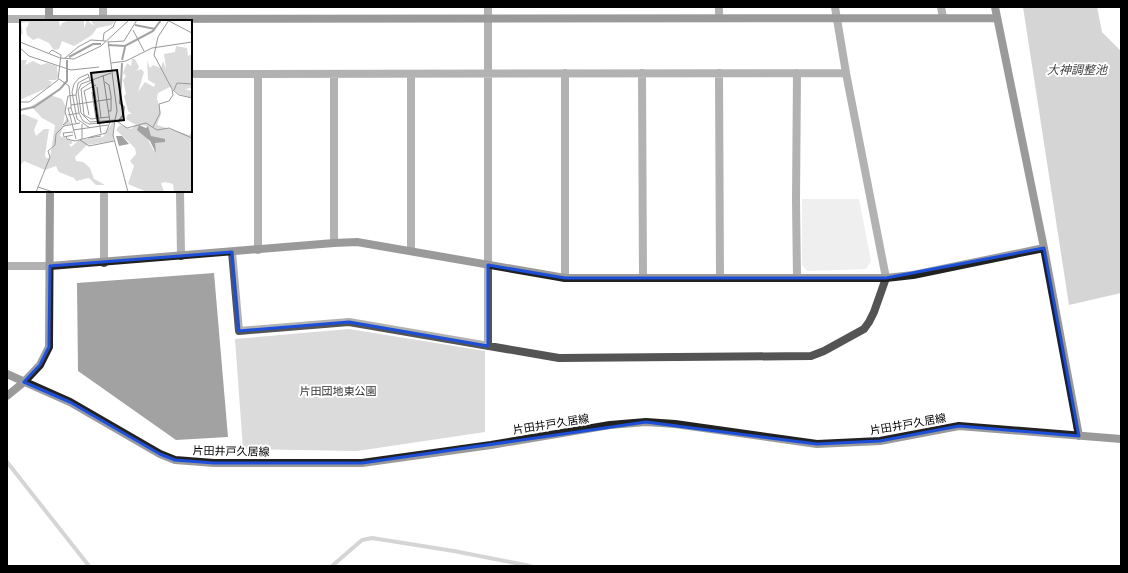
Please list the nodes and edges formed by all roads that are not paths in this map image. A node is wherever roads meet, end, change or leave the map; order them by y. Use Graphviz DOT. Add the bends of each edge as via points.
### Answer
graph roads {
  1 [pos="49,7"];
  2 [pos="103,7"];
  3 [pos="488,7"];
  4 [pos="719,7"];
  5 [pos="835,7"];
  6 [pos="940,7"];
  7 [pos="995,7"];
  8 [pos="719,18"];
  9 [pos="836,18"];
  10 [pos="942,18"];
  11 [pos="997,18"];
  12 [pos="7,19"];
  13 [pos="488,19"];
  14 [pos="49,20"];
  15 [pos="103,20"];
  16 [pos="565,73"];
  17 [pos="642,73"];
  18 [pos="720,73"];
  19 [pos="797,73"];
  20 [pos="846,73"];
  21 [pos="192,74"];
  22 [pos="258,74"];
  23 [pos="334,74"];
  24 [pos="411,74"];
  25 [pos="488,74"];
  26 [pos="50,192"];
  27 [pos="104,192"];
  28 [pos="180,192"];
  29 [pos="334,243"];
  30 [pos="1044,248"];
  31 [pos="258,250"];
  32 [pos="411,251"];
  33 [pos="232,252"];
  34 [pos="181,256"];
  35 [pos="104,263"];
  36 [pos="488,265"];
  37 [pos="7,266"];
  38 [pos="50,266"];
  39 [pos="564,278"];
  40 [pos="643,278"];
  41 [pos="720,278"];
  42 [pos="797,278"];
  43 [pos="886,278"];
  44 [pos="488,346"];
  45 [pos="7,374"];
  46 [pos="24,382"];
  47 [pos="7,396"];
  48 [pos="1079,436"];
  49 [pos="1121,439"];
  1 -- 14 [label="street"];
  2 -- 15 [label="street"];
  3 -- 13 [label="street"];
  4 -- 8 [label="street"];
  5 -- 9 [label="street"];
  6 -- 10 [label="street"];
  7 -- 11 [label="street"];
  8 -- 9 [label="street"];
  8 -- 13 [label="street"];
  9 -- 10 [label="street"];
  9 -- 20 [label="street"];
  10 -- 11 [label="street"];
  11 -- 30 [label="street"];
  12 -- 14 [label="street"];
  13 -- 15 [label="street"];
  13 -- 25 [label="street"];
  14 -- 15 [label="street"];
  16 -- 17 [label="street"];
  16 -- 25 [label="street"];
  16 -- 39 [label="street"];
  17 -- 18 [label="street"];
  17 -- 40 [label="street"];
  18 -- 19 [label="street"];
  18 -- 41 [label="street"];
  19 -- 20 [label="street"];
  19 -- 42 [label="street"];
  20 -- 43 [label="street"];
  21 -- 22 [label="street"];
  22 -- 23 [label="street"];
  22 -- 31 [label="street"];
  23 -- 24 [label="street"];
  23 -- 29 [label="street"];
  24 -- 25 [label="street"];
  24 -- 32 [label="street"];
  25 -- 36 [label="street"];
  26 -- 38 [label="street"];
  27 -- 35 [label="street"];
  28 -- 34 [label="street"];
  29 -- 31 [label="street"];
  29 -- 32 [label="street" via="357,242"];
  30 -- 43 [label="street" via="913,275"];
  30 -- 48 [label="street"];
  31 -- 33 [label="street"];
  32 -- 36 [label="street"];
  33 -- 34 [label="street"];
  33 -- 44 [label="street" via="239,331 349,322"];
  34 -- 35 [label="street"];
  35 -- 38 [label="street"];
  36 -- 39 [label="street"];
  36 -- 44 [label="street"];
  37 -- 38 [label="street"];
  38 -- 46 [label="street" via="49,347 40,365"];
  39 -- 40 [label="street"];
  40 -- 41 [label="street"];
  41 -- 42 [label="street"];
  42 -- 43 [label="street"];
  43 -- 44 [label="street" via="874,312 864,328 811,356 559,358"];
  45 -- 46 [label="street, 片田井戸久居線"];
  46 -- 47 [label="street"];
  46 -- 48 [label="street, 片田井戸久居線" via="70,402 174,460 214,463 362,463 610,425 646,422 817,444 880,441 959,426"];
  48 -- 49 [label="street, 片田井戸久居線"];
}
